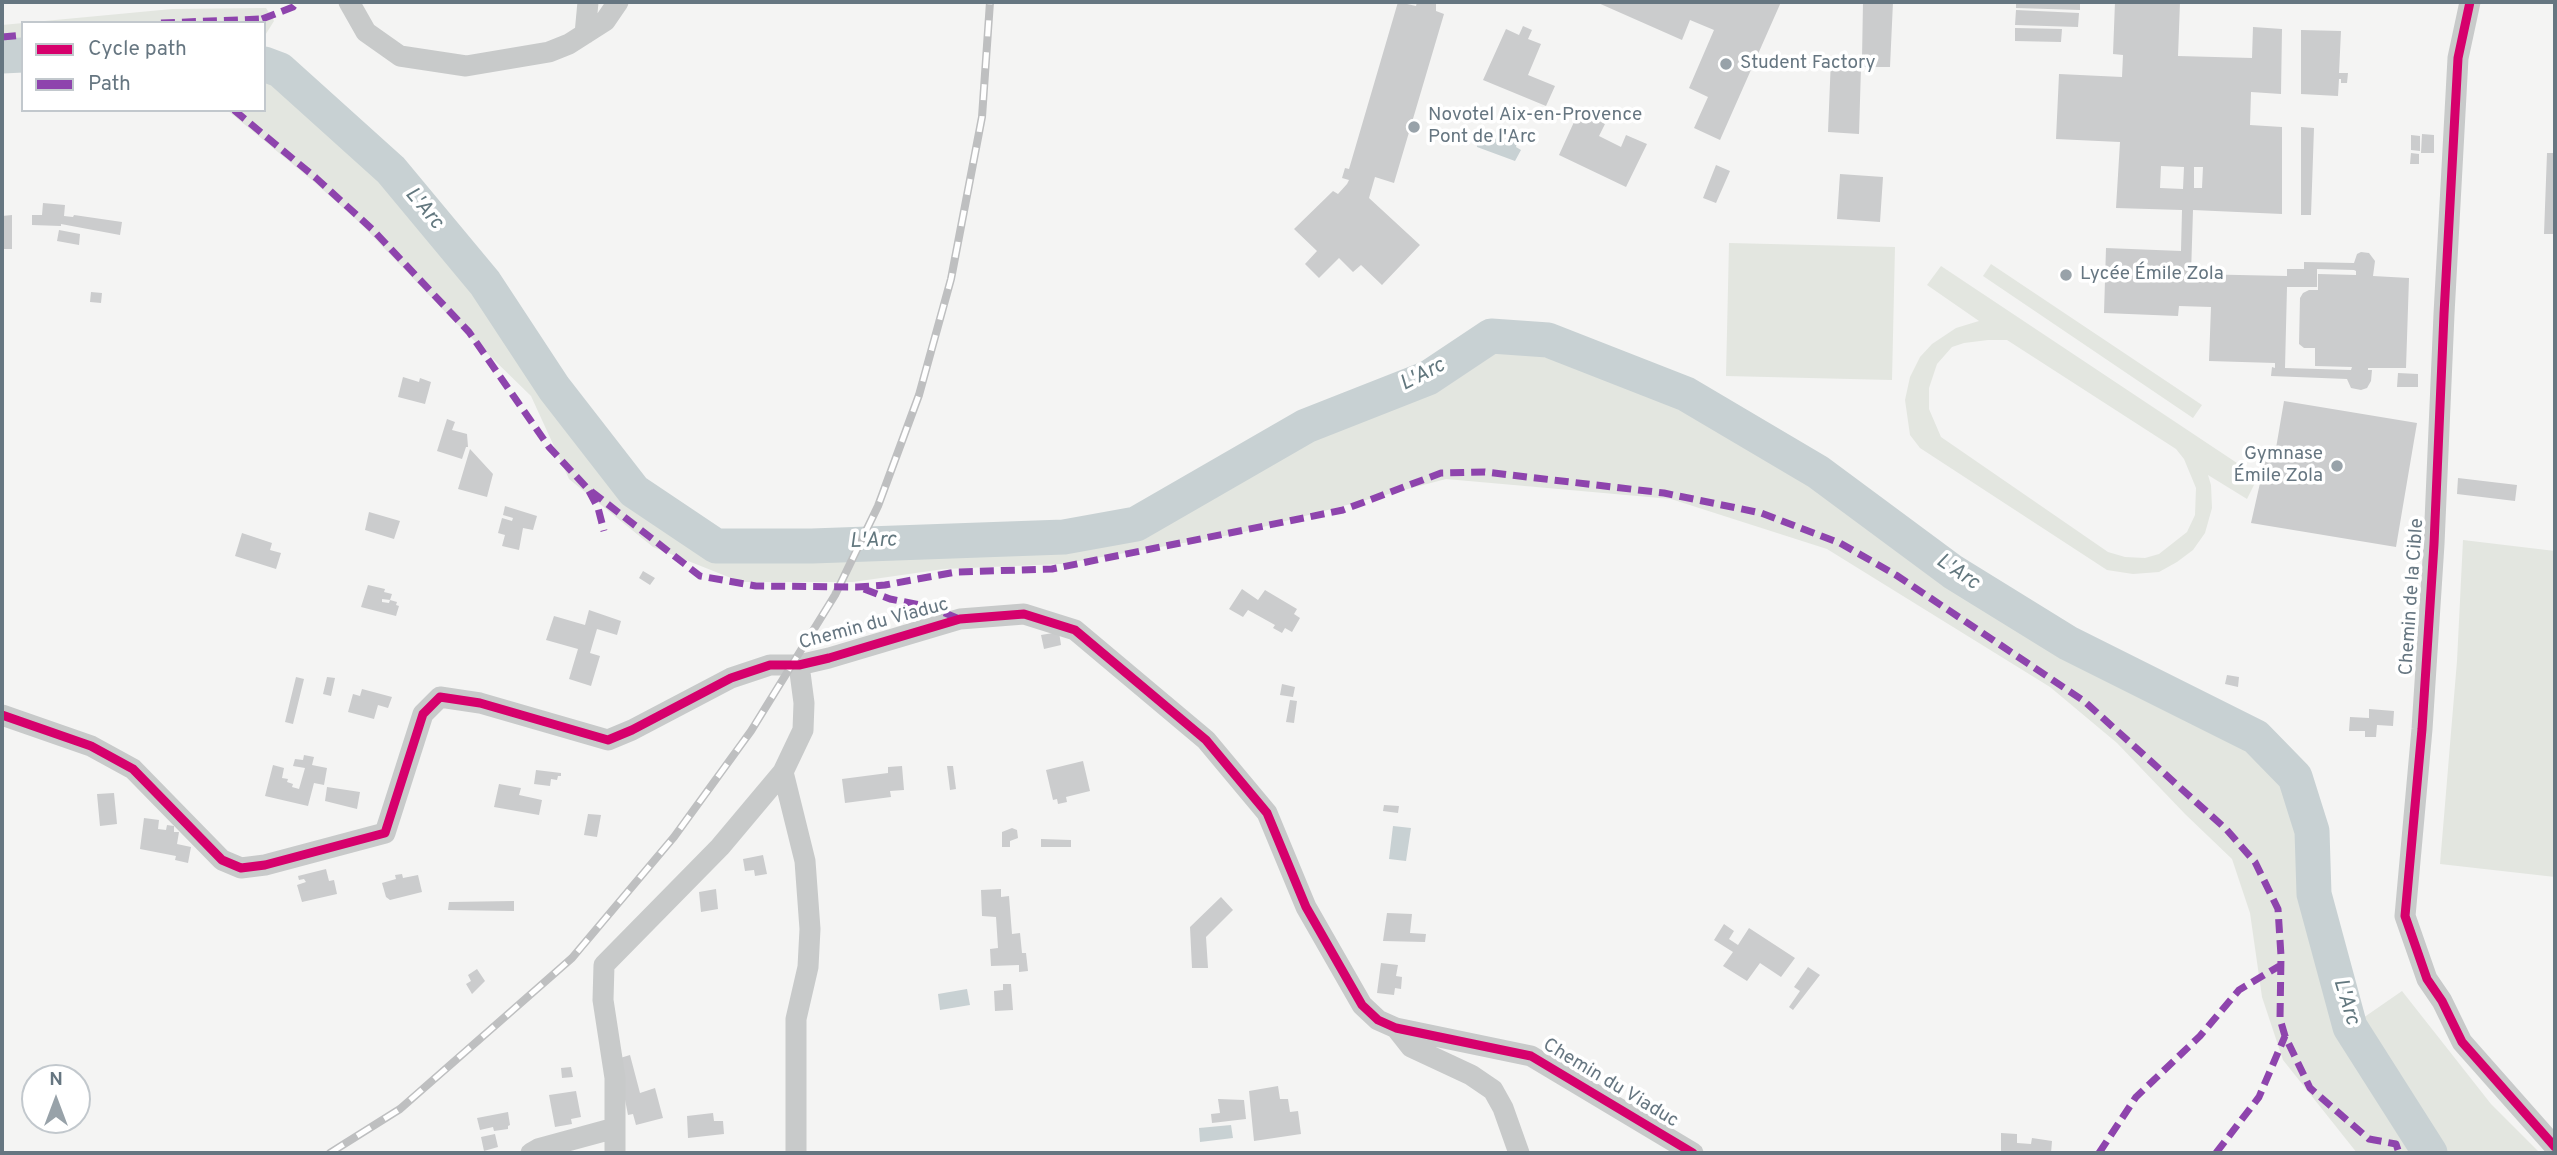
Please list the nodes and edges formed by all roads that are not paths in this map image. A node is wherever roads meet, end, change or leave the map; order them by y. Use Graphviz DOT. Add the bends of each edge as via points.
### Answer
graph roads {
  1 [pos="349,2"];
  2 [pos="587,2"];
  3 [pos="618,2"];
  4 [pos="2470,2"];
  5 [pos="585,34"];
  6 [pos="799,665"];
  7 [pos="2,715"];
  8 [pos="783,772"];
  9 [pos="1396,1028"];
  10 [pos="615,1128"];
  11 [pos="2555,1147"];
  12 [pos="531,1153"];
  13 [pos="615,1153"];
  14 [pos="796,1153"];
  15 [pos="1519,1153"];
  16 [pos="1693,1153"];
  1 -- 5 [label="street" via="366,32 400,57 466,66 549,52"];
  2 -- 5 [label="street"];
  3 -- 5 [label="street" via="605,21"];
  4 -- 11 [label="street, Chemin de la Cible" via="2459,44 2434,544 2405,916 2427,979 2462,1042"];
  6 -- 7 [label="street, Chemin du Viaduc" via="770,665 731,678 608,740 480,703 440,697 423,714 385,833 241,868 222,860 133,769 91,746"];
  6 -- 8 [label="street" via="803,730"];
  6 -- 9 [label="street, Chemin du Viaduc" via="960,619 1024,614 1075,630 1206,740 1268,813 1306,907 1362,1005"];
  8 -- 10 [label="street" via="720,847 604,965"];
  8 -- 14 [label="street" via="804,861 810,929 808,967 796,1019"];
  9 -- 15 [label="street" via="1411,1046 1493,1090"];
  9 -- 16 [label="street, Chemin du Viaduc" via="1531,1056"];
  10 -- 12 [label="street"];
  10 -- 13 [label="street"];
}
